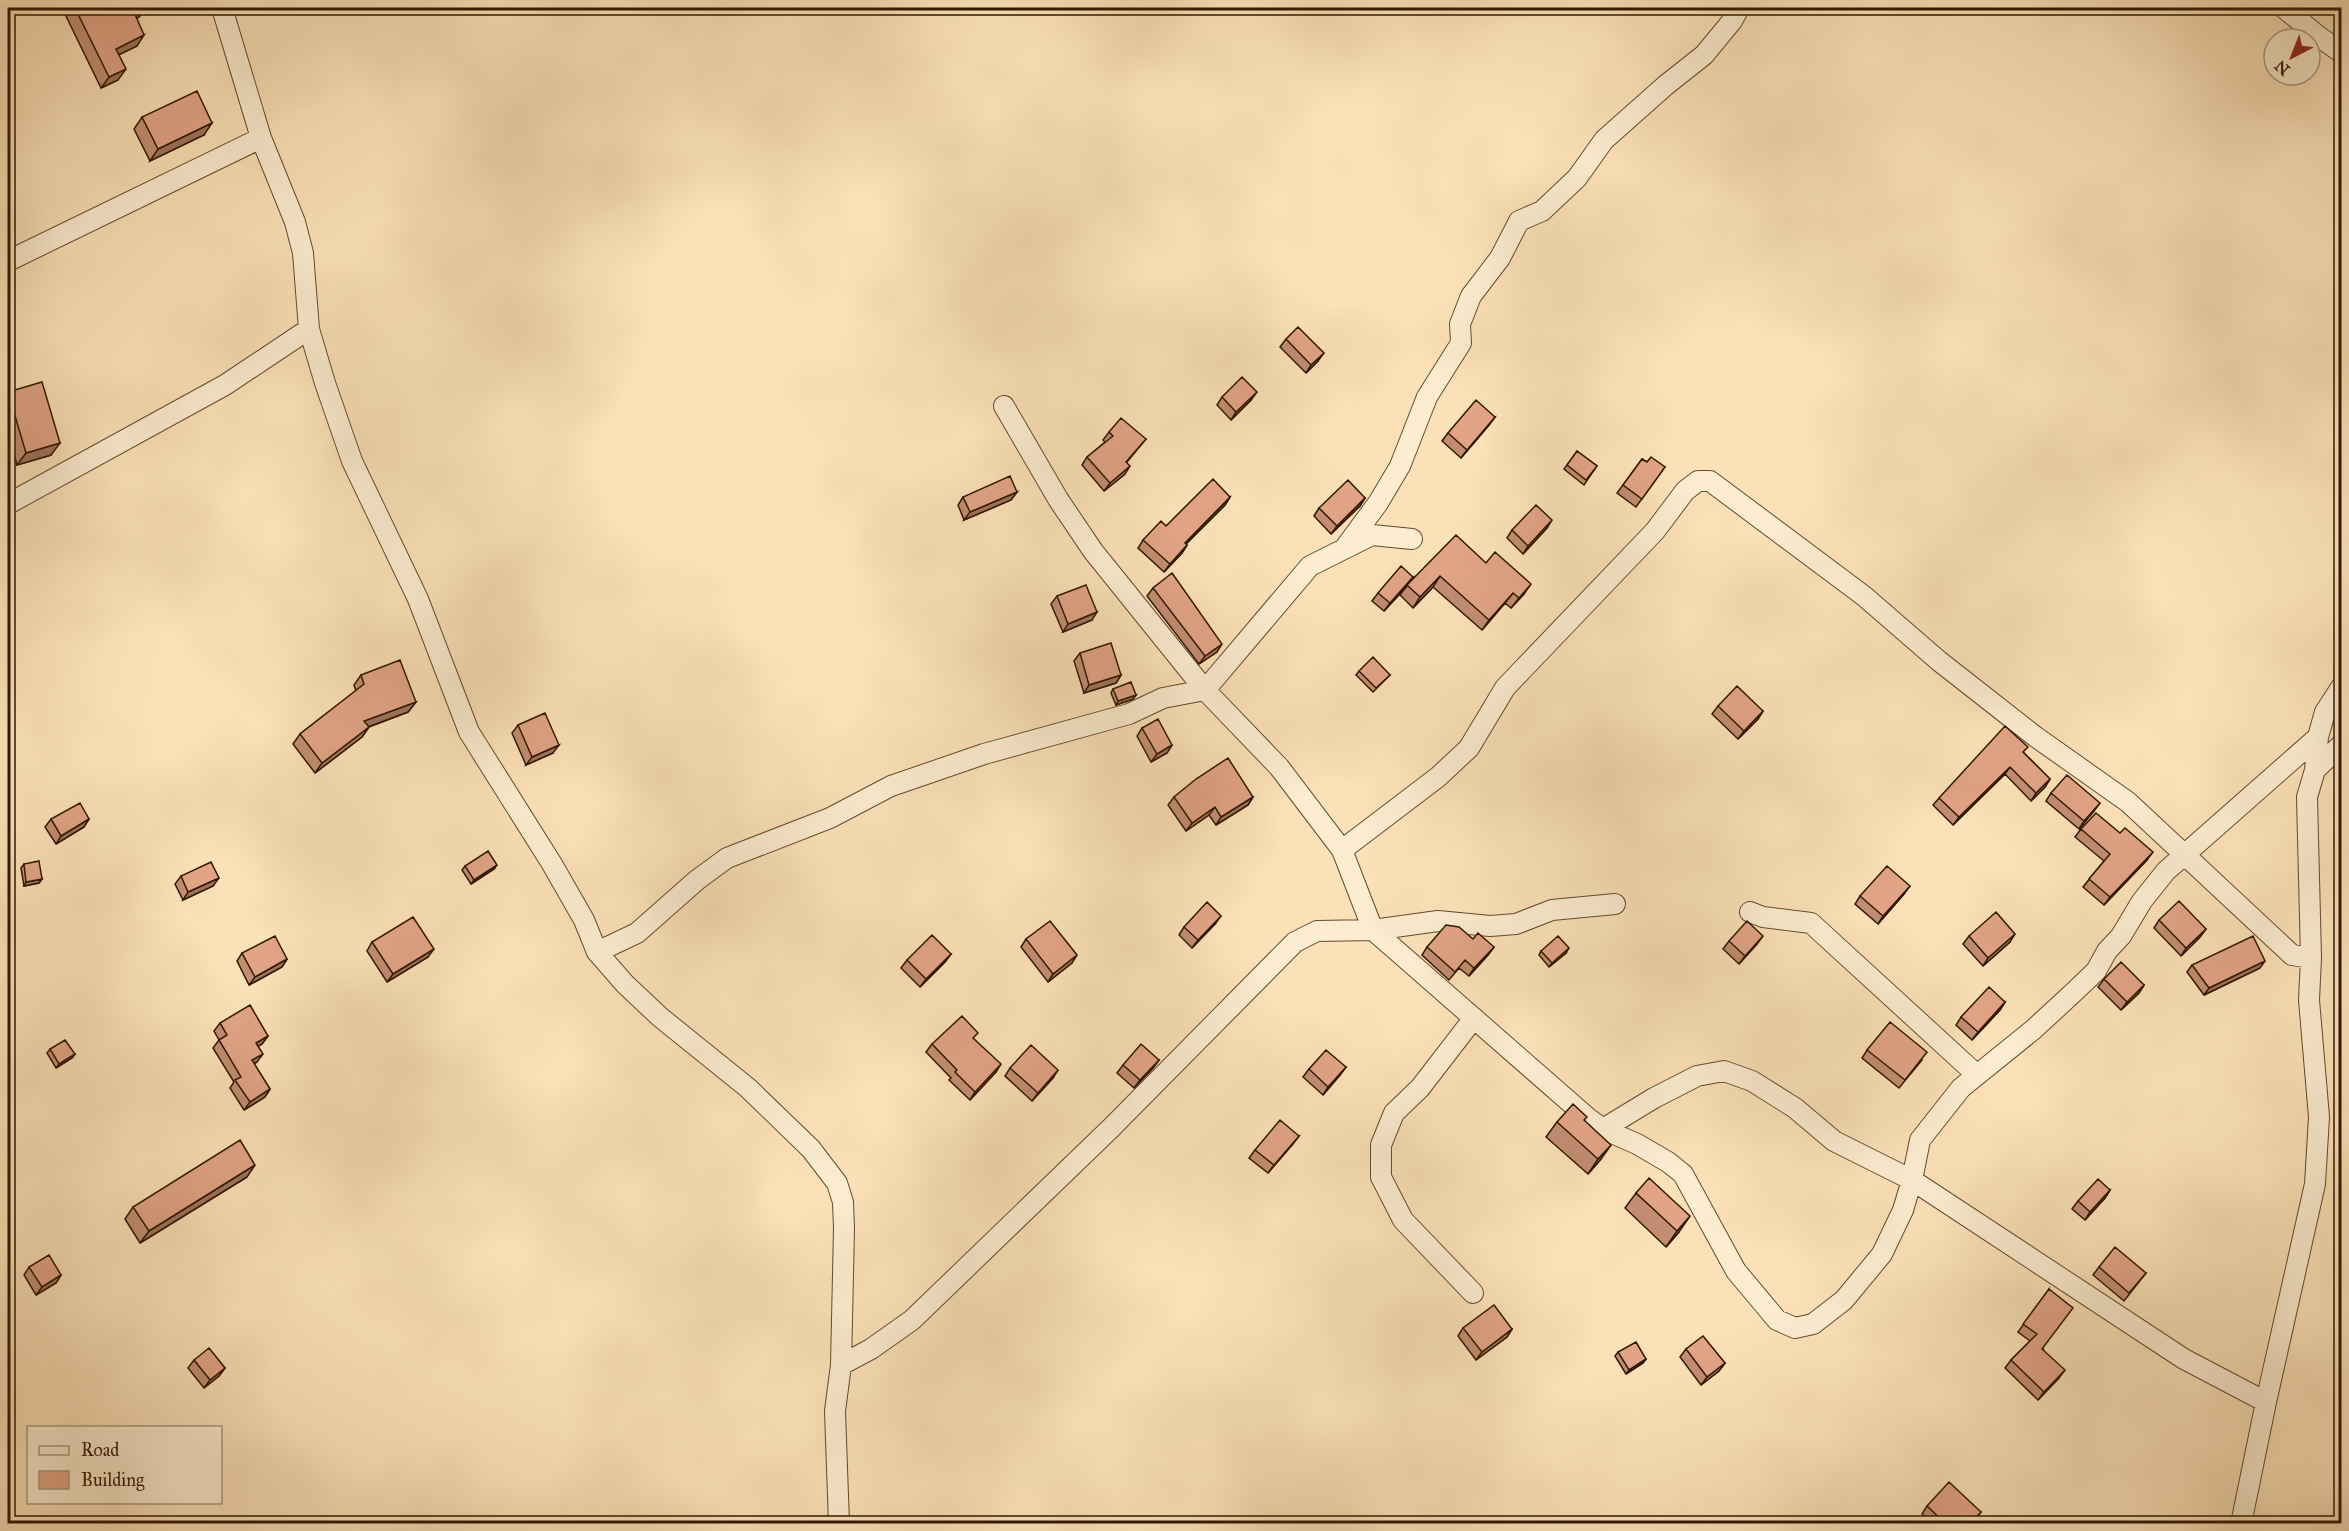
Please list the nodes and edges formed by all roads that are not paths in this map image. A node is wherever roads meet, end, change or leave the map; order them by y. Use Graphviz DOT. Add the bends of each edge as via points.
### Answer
graph roads {
  1 [pos="222,8"];
  2 [pos="1739,8"];
  3 [pos="2284,8"];
  4 [pos="2342,53"];
  5 [pos="261,138"];
  6 [pos="8,261"];
  7 [pos="309,329"];
  8 [pos="1004,406"];
  9 [pos="8,504"];
  10 [pos="1412,539"];
  11 [pos="1344,549"];
  12 [pos="2342,686"];
  13 [pos="1205,690"];
  14 [pos="2318,736"];
  15 [pos="2342,744"];
  16 [pos="2315,770"];
  17 [pos="1342,850"];
  18 [pos="2185,857"];
  19 [pos="1616,904"];
  20 [pos="1750,912"];
  21 [pos="1373,930"];
  22 [pos="597,952"];
  23 [pos="2311,958"];
  24 [pos="1474,1018"];
  25 [pos="1977,1075"];
  26 [pos="1603,1129"];
  27 [pos="1912,1180"];
  28 [pos="1473,1293"];
  29 [pos="842,1365"];
  30 [pos="2266,1402"];
  31 [pos="839,1524"];
  32 [pos="2241,1524"];
  1 -- 5 [label="street"];
  2 -- 11 [label="street" via="1704,55 1604,140 1577,178 1542,211 1519,221 1500,258 1471,296 1460,324 1461,343 1427,397 1400,465"];
  3 -- 4 [label="street"];
  5 -- 6 [label="street"];
  5 -- 7 [label="street" via="296,222 303,253"];
  7 -- 9 [label="street" via="225,385"];
  7 -- 22 [label="street" via="352,461 418,599 469,732 552,864"];
  8 -- 13 [label="street" via="1093,551"];
  10 -- 11 [label="street" via="1372,535"];
  11 -- 13 [label="street" via="1310,566"];
  12 -- 14 [label="street" via="2325,712"];
  13 -- 17 [label="street" via="1280,767"];
  13 -- 22 [label="street" via="1163,698 1128,714 984,754 891,786 830,818 727,858 637,933"];
  14 -- 16 [label="street"];
  14 -- 18 [label="street"];
  15 -- 16 [label="street"];
  16 -- 23 [label="street" via="2307,796"];
  17 -- 18 [label="street" via="1438,777 1469,748 1506,688 1698,481 1710,482 1864,596 2036,737 2128,802"];
  17 -- 21 [label="street"];
  18 -- 23 [label="street" via="2292,956"];
  18 -- 25 [label="street" via="2166,872 2142,901 2096,971"];
  19 -- 21 [label="street" via="1552,910 1515,924 1438,921"];
  20 -- 25 [label="street" via="1811,923"];
  21 -- 24 [label="street"];
  21 -- 29 [label="street" via="1317,932 1294,942 912,1320"];
  22 -- 29 [label="street" via="660,1017 748,1088 811,1149 837,1183 843,1202 844,1229"];
  23 -- 30 [label="street" via="2309,1000 2319,1117 2315,1184"];
  24 -- 26 [label="street"];
  24 -- 28 [label="street" via="1420,1088 1394,1113 1381,1145 1381,1177 1403,1220"];
  25 -- 27 [label="street" via="1961,1088 1920,1140"];
  26 -- 27 [label="street" via="1697,1076 1724,1071 1752,1081 1795,1108 1834,1140"];
  26 -- 27 [label="street" via="1637,1144 1683,1174 1736,1271 1777,1320 1795,1328 1813,1324 1844,1300 1882,1254"];
  27 -- 30 [label="street" via="2184,1359"];
  29 -- 31 [label="street" via="835,1412"];
  30 -- 32 [label="street"];
}
